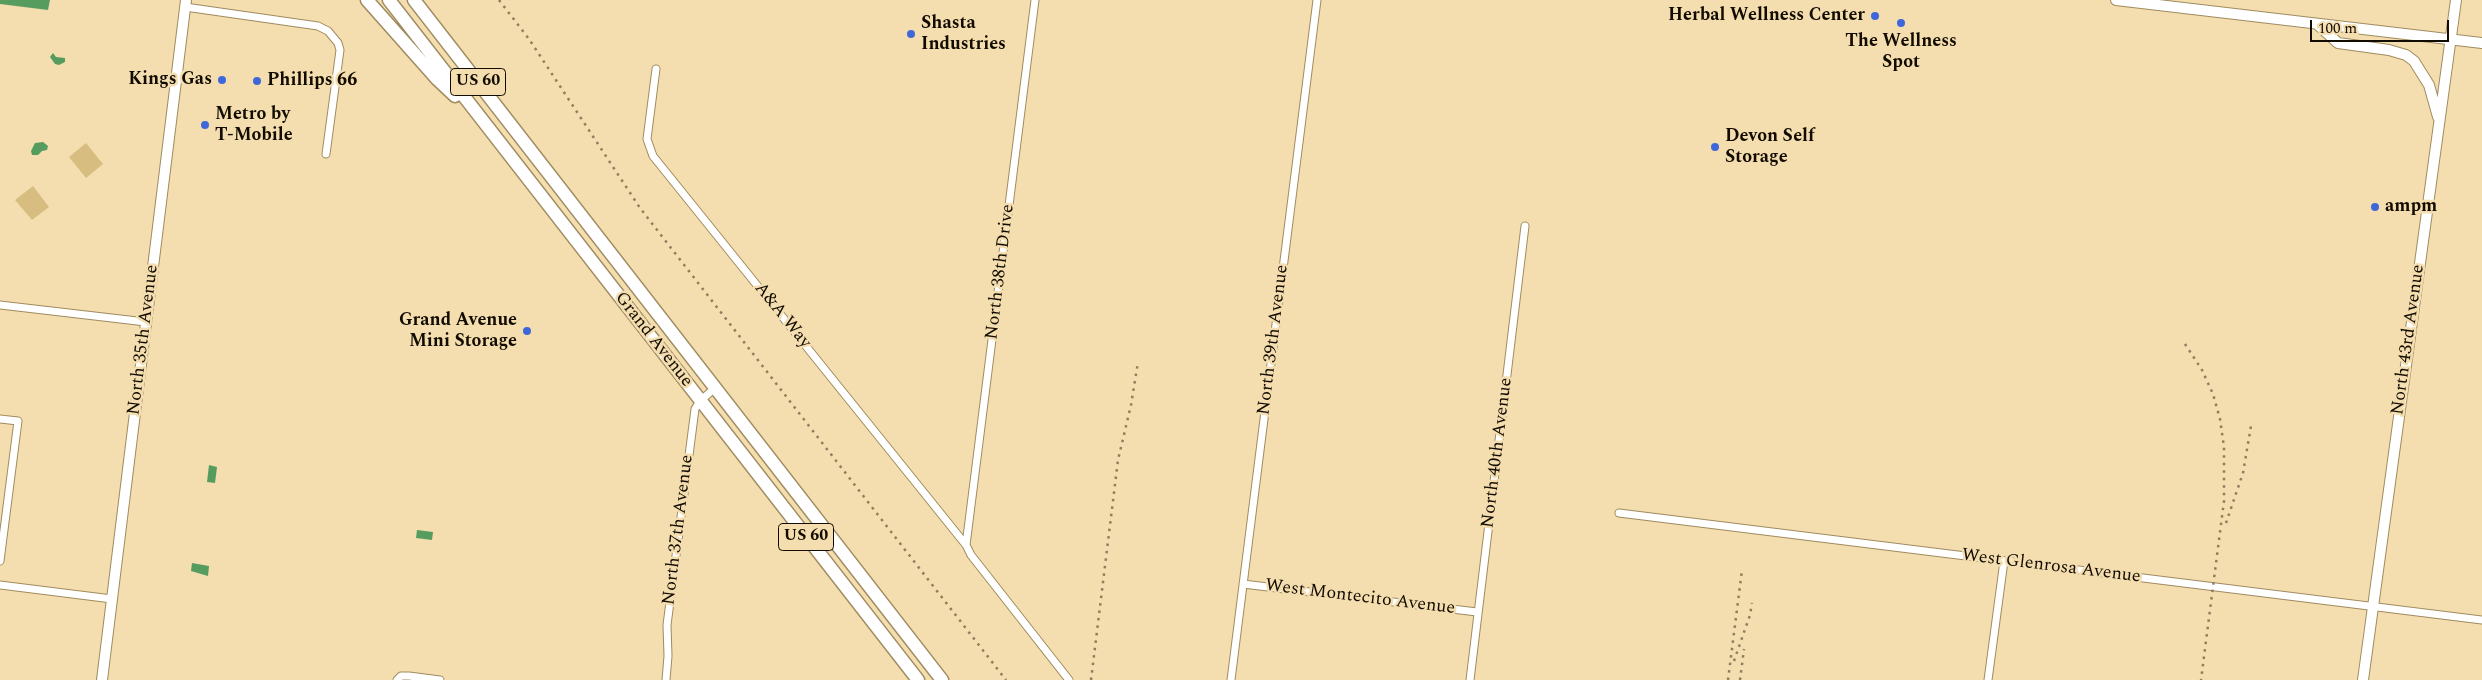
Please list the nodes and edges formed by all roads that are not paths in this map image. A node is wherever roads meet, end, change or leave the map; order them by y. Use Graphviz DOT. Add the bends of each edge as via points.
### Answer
graph roads {
  1 [pos="367,0"];
  2 [pos="389,0"];
  3 [pos="414,0"];
  4 [pos="1035,0"];
  5 [pos="1317,0"];
  6 [pos="2116,0"];
  7 [pos="2456,0"];
  8 [pos="185,3"];
  9 [pos="2317,24"];
  10 [pos="2451,39"];
  11 [pos="2482,43"];
  12 [pos="656,69"];
  13 [pos="478,115"];
  14 [pos="2440,122"];
  15 [pos="326,154"];
  16 [pos="541,164"];
  17 [pos="516,166"];
  18 [pos="1524,226"];
  19 [pos="0,305"];
  20 [pos="146,322"];
  21 [pos="715,388"];
  22 [pos="700,401"];
  23 [pos="0,419"];
  24 [pos="1619,513"];
  25 [pos="2,531"];
  26 [pos="966,545"];
  27 [pos="0,561"];
  28 [pos="2004,561"];
  29 [pos="1243,584"];
  30 [pos="0,585"];
  31 [pos="112,599"];
  32 [pos="2373,607"];
  33 [pos="1477,612"];
  34 [pos="2482,620"];
  35 [pos="399,678"];
  36 [pos="102,680"];
  37 [pos="440,680"];
  38 [pos="666,680"];
  39 [pos="918,680"];
  40 [pos="942,680"];
  41 [pos="1069,680"];
  42 [pos="1231,680"];
  43 [pos="1470,680"];
  44 [pos="1988,680"];
  45 [pos="2363,680"];
  1 -- 13 [label="highway" via="437,79"];
  2 -- 13 [label="highway, Grand Avenue / US 60"];
  3 -- 16 [label="highway, Grand Avenue / US 60"];
  4 -- 26 [label="street, North 38th Drive"];
  5 -- 29 [label="street, North 39th Avenue"];
  6 -- 9 [label="main road"];
  7 -- 10 [label="main road, North 43rd Avenue"];
  8 -- 15 [label="street" via="318,26 334,37 340,50"];
  8 -- 20 [label="main road, North 35th Avenue"];
  9 -- 10 [label="main road"];
  9 -- 14 [label="main road" via="2338,43 2388,50 2414,61 2429,85"];
  10 -- 11 [label="main road"];
  10 -- 14 [label="main road, North 43rd Avenue"];
  12 -- 26 [label="street, A&A Way" via="647,139 653,156"];
  13 -- 17 [label="highway, Grand Avenue / US 60"];
  14 -- 32 [label="main road, North 43rd Avenue"];
  16 -- 17 [label="highway"];
  16 -- 21 [label="highway, Grand Avenue / US 60"];
  17 -- 22 [label="highway, Grand Avenue / US 60"];
  18 -- 33 [label="street, North 40th Avenue"];
  19 -- 20 [label="street"];
  20 -- 31 [label="main road, North 35th Avenue"];
  21 -- 22 [label="street"];
  21 -- 40 [label="highway, Grand Avenue / US 60"];
  22 -- 38 [label="street, North 37th Avenue" via="695,409 667,625"];
  22 -- 39 [label="highway, Grand Avenue / US 60"];
  23 -- 25 [label="street" via="18,421"];
  24 -- 28 [label="street, West Glenrosa Avenue"];
  25 -- 27 [label="street"];
  26 -- 41 [label="street, A&A Way"];
  28 -- 32 [label="street, West Glenrosa Avenue"];
  28 -- 44 [label="street"];
  29 -- 33 [label="street, West Montecito Avenue"];
  29 -- 42 [label="street, North 39th Avenue"];
  30 -- 31 [label="street"];
  31 -- 36 [label="main road, North 35th Avenue"];
  32 -- 34 [label="street, West Glenrosa Avenue"];
  32 -- 45 [label="main road, North 43rd Avenue"];
  33 -- 43 [label="street, North 40th Avenue"];
  35 -- 37 [label="street"];
}
